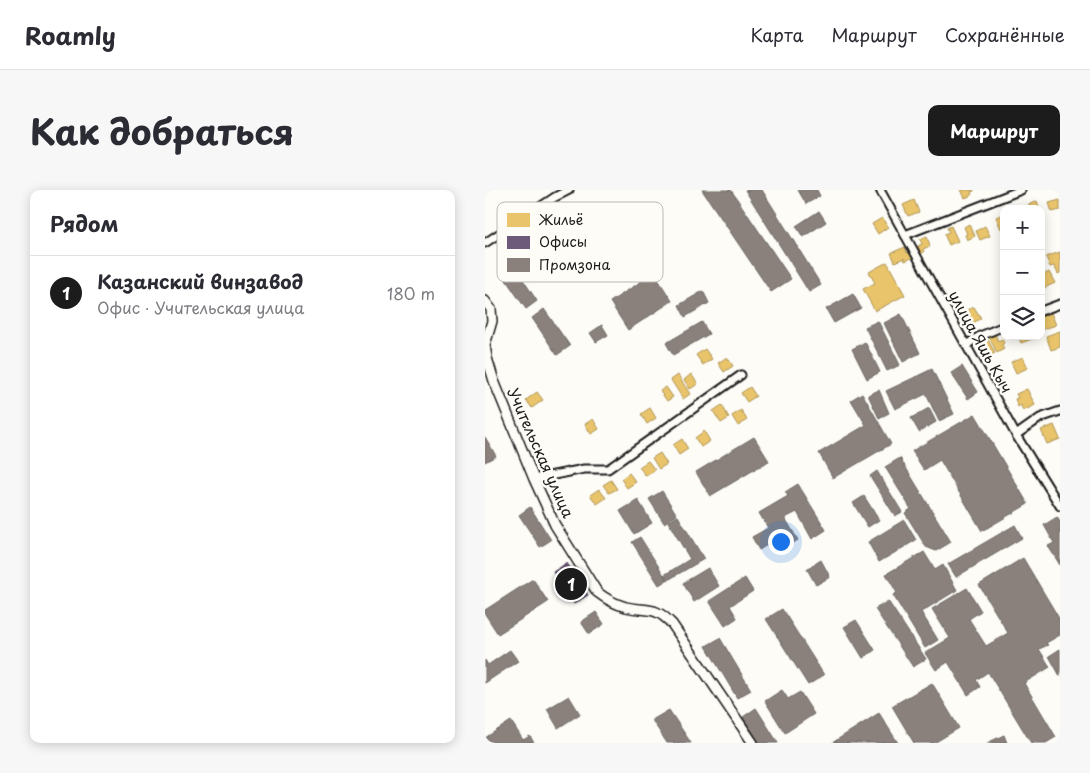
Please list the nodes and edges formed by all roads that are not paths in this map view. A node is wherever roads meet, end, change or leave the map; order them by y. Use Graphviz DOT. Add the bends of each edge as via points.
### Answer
graph roads {
  1 [pos="569,190"];
  2 [pos="880,190"];
  3 [pos="1021,190"];
  4 [pos="547,202"];
  5 [pos="497,235"];
  6 [pos="905,235"];
  7 [pos="485,243"];
  8 [pos="485,301"];
  9 [pos="1060,304"];
  10 [pos="1045,310"];
  11 [pos="1000,328"];
  12 [pos="966,346"];
  13 [pos="741,375"];
  14 [pos="1060,411"];
  15 [pos="1016,436"];
  16 [pos="534,479"];
  17 [pos="1060,506"];
  18 [pos="753,743"];
  1 -- 4 [label="street"];
  2 -- 6 [label="street, улица Яшь Кыч"];
  3 -- 6 [label="street"];
  5 -- 7 [label="street"];
  6 -- 12 [label="street, улица Яшь Кыч"];
  8 -- 16 [label="street, Учительская улица" via="491,309 492,320 485,345 487,358"];
  9 -- 10 [label="street"];
  11 -- 12 [label="street"];
  12 -- 15 [label="street, улица Яшь Кыч"];
  13 -- 16 [label="street" via="608,469 583,468"];
  14 -- 15 [label="street" via="1040,418"];
  15 -- 17 [label="street, улица Яшь Кыч"];
  16 -- 18 [label="street, Учительская улица" via="555,525 597,592 607,600 626,607 650,609 662,614 673,624"];
}
